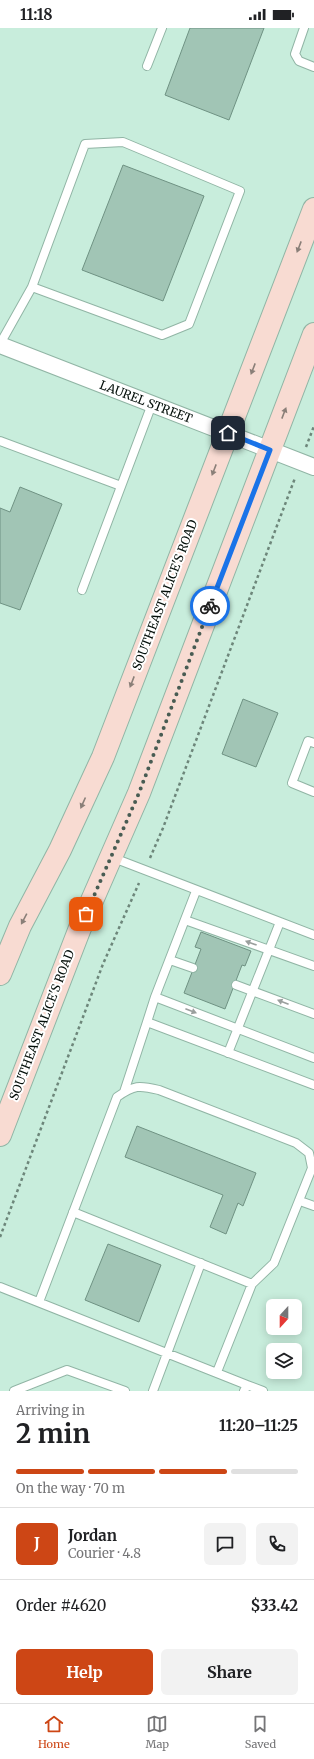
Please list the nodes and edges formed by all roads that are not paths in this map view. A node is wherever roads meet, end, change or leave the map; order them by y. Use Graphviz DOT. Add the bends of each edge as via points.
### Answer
graph roads {
  1 [pos="162,28"];
  2 [pos="304,28"];
  3 [pos="147,66"];
  4 [pos="314,67"];
  5 [pos="314,209"];
  6 [pos="32,287"];
  7 [pos="314,334"];
  8 [pos="0,345"];
  9 [pos="152,404"];
  10 [pos="228,433"];
  11 [pos="0,441"];
  12 [pos="270,450"];
  13 [pos="314,467"];
  14 [pos="122,486"];
  15 [pos="82,590"];
  16 [pos="314,743"];
  17 [pos="314,792"];
  18 [pos="111,856"];
  19 [pos="196,890"];
  20 [pos="185,920"];
  21 [pos="280,922"];
  22 [pos="314,935"];
  23 [pos="270,950"];
  24 [pos="170,960"];
  25 [pos="314,966"];
  26 [pos="1,968"];
  27 [pos="193,968"];
  28 [pos="236,985"];
  29 [pos="252,991"];
  30 [pos="155,997"];
  31 [pos="314,1014"];
  32 [pos="147,1022"];
  33 [pos="237,1029"];
  34 [pos="228,1053"];
  35 [pos="314,1058"];
  36 [pos="314,1085"];
  37 [pos="124,1092"];
  38 [pos="0,1135"];
  39 [pos="312,1151"];
  40 [pos="300,1200"];
  41 [pos="314,1206"];
  42 [pos="73,1212"];
  43 [pos="201,1263"];
  44 [pos="252,1284"];
  45 [pos="0,1287"];
  46 [pos="39,1302"];
  47 [pos="167,1354"];
  48 [pos="217,1372"];
  49 [pos="245,1388"];
  50 [pos="14,1391"];
  51 [pos="125,1391"];
  52 [pos="153,1391"];
  53 [pos="263,1391"];
  1 -- 3 [label="lane"];
  2 -- 4 [label="lane" via="295,54 299,61"];
  5 -- 10 [label="main road, SOUTHEAST ALICE'S ROAD, one-way"];
  6 -- 6 [label="lane" via="85,144 123,142 240,192 189,324 162,335"];
  6 -- 8 [label="lane"];
  12 -- 7 [label="main road, SOUTHEAST ALICE'S ROAD, one-way"];
  8 -- 9 [label="street, LAUREL STREET"];
  9 -- 10 [label="street, LAUREL STREET"];
  9 -- 14 [label="lane"];
  10 -- 12 [label="street, LAUREL STREET"];
  10 -- 26 [label="main road, SOUTHEAST ALICE'S ROAD, one-way" via="103,757 81,808"];
  11 -- 14 [label="lane"];
  12 -- 13 [label="street, LAUREL STREET"];
  12 -- 18 [label="main road, SOUTHEAST ALICE'S ROAD" via="139,793"];
  14 -- 15 [label="lane"];
  16 -- 17 [label="lane" via="308,741 292,783"];
  18 -- 19 [label="lane"];
  18 -- 38 [label="main road, SOUTHEAST ALICE'S ROAD" via="80,928"];
  19 -- 20 [label="lane"];
  19 -- 21 [label="lane"];
  23 -- 20 [label="lane, one-way"];
  20 -- 24 [label="lane"];
  21 -- 22 [label="lane"];
  21 -- 23 [label="lane"];
  23 -- 25 [label="lane"];
  23 -- 29 [label="lane"];
  24 -- 27 [label="lane"];
  24 -- 30 [label="lane"];
  28 -- 29 [label="lane"];
  31 -- 29 [label="lane, one-way"];
  29 -- 33 [label="lane"];
  30 -- 32 [label="lane"];
  30 -- 33 [label="lane, one-way"];
  32 -- 34 [label="lane"];
  32 -- 37 [label="lane"];
  33 -- 34 [label="lane"];
  33 -- 35 [label="lane"];
  34 -- 36 [label="lane"];
  37 -- 39 [label="lane" via="129,1088 144,1086 159,1090"];
  37 -- 42 [label="lane" via="117,1096"];
  39 -- 40 [label="lane" via="312,1168"];
  40 -- 41 [label="lane"];
  40 -- 44 [label="lane" via="274,1263"];
  42 -- 43 [label="lane"];
  42 -- 46 [label="lane"];
  43 -- 44 [label="lane"];
  43 -- 47 [label="lane"];
  44 -- 48 [label="lane"];
  45 -- 46 [label="lane"];
  46 -- 47 [label="lane"];
  47 -- 48 [label="lane"];
  47 -- 52 [label="lane"];
  48 -- 49 [label="lane"];
  49 -- 53 [label="lane"];
  50 -- 51 [label="lane" via="67,1370"];
}
